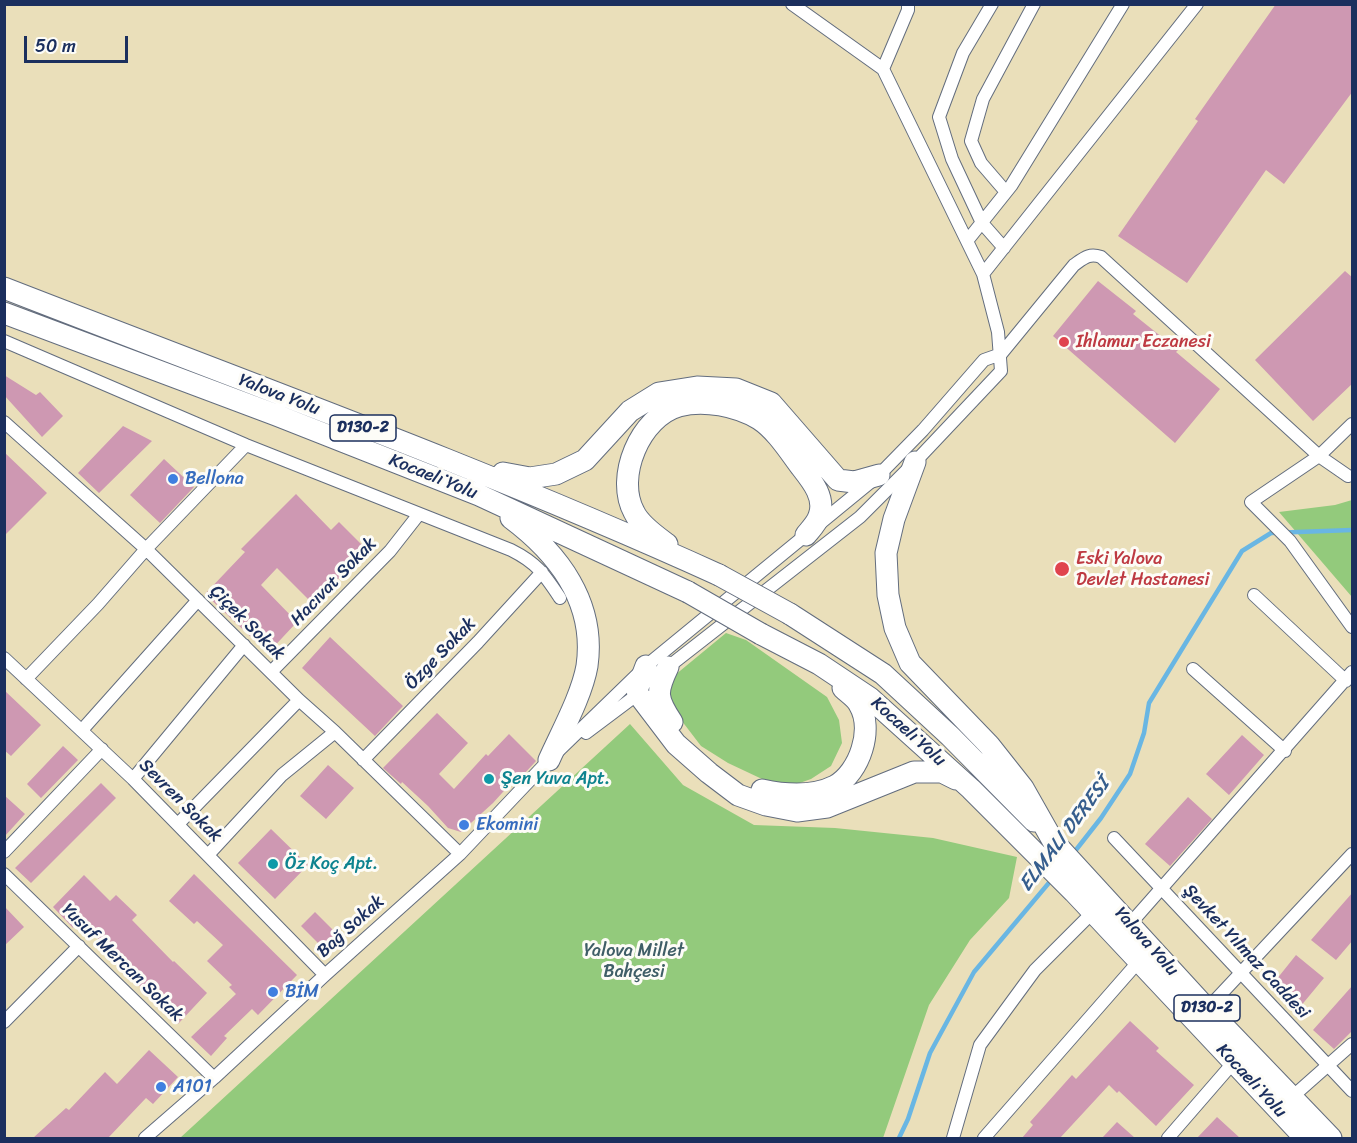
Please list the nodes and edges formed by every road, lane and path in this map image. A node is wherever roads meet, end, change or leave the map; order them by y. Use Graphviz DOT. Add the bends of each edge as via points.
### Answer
graph roads {
  1 [pos="792,4"];
  2 [pos="908,4"];
  3 [pos="992,4"];
  4 [pos="1034,4"];
  5 [pos="1124,4"];
  6 [pos="1192,7"];
  7 [pos="883,69"];
  8 [pos="1006,192"];
  9 [pos="982,223"];
  10 [pos="967,242"];
  11 [pos="1004,248"];
  12 [pos="983,274"];
  13 [pos="4,288"];
  14 [pos="4,313"];
  15 [pos="5,342"];
  16 [pos="1001,354"];
  17 [pos="4,422"];
  18 [pos="1353,424"];
  19 [pos="246,445"];
  20 [pos="1319,456"];
  21 [pos="915,462"];
  22 [pos="454,463"];
  23 [pos="879,475"];
  24 [pos="1348,476"];
  25 [pos="479,495"];
  26 [pos="419,514"];
  27 [pos="806,535"];
  28 [pos="146,549"];
  29 [pos="691,562"];
  30 [pos="542,572"];
  31 [pos="1254,595"];
  32 [pos="560,598"];
  33 [pos="198,600"];
  34 [pos="1353,627"];
  35 [pos="244,645"];
  36 [pos="4,658"];
  37 [pos="819,664"];
  38 [pos="646,666"];
  39 [pos="668,666"];
  40 [pos="1193,669"];
  41 [pos="271,672"];
  42 [pos="1349,677"];
  43 [pos="26,679"];
  44 [pos="638,694"];
  45 [pos="298,700"];
  46 [pos="82,730"];
  47 [pos="335,732"];
  48 [pos="102,749"];
  49 [pos="1285,751"];
  50 [pos="363,760"];
  51 [pos="549,760"];
  52 [pos="133,779"];
  53 [pos="971,789"];
  54 [pos="178,824"];
  55 [pos="1114,838"];
  56 [pos="1053,841"];
  57 [pos="4,852"];
  58 [pos="460,854"];
  59 [pos="1353,854"];
  60 [pos="208,855"];
  61 [pos="4,874"];
  62 [pos="1162,890"];
  63 [pos="1092,913"];
  64 [pos="1130,924"];
  65 [pos="79,946"];
  66 [pos="1139,961"];
  67 [pos="1241,972"];
  68 [pos="325,975"];
  69 [pos="1207,1009"];
  70 [pos="4,1022"];
  71 [pos="1353,1044"];
  72 [pos="1233,1063"];
  73 [pos="1328,1067"];
  74 [pos="214,1078"];
  75 [pos="1353,1091"];
  76 [pos="1291,1098"];
  77 [pos="145,1138"];
  78 [pos="953,1138"];
  79 [pos="984,1138"];
  80 [pos="1168,1138"];
  81 [pos="1305,1138"];
  82 [pos="1331,1138"];
  1 -- 7 [label="street"];
  2 -- 7 [label="street"];
  3 -- 9 [label="street" via="963,53 939,117 952,159"];
  4 -- 8 [label="street" via="983,99 971,141 981,163"];
  5 -- 8 [label="street"];
  6 -- 11 [label="street"];
  7 -- 10 [label="street"];
  8 -- 9 [label="street"];
  9 -- 10 [label="street"];
  9 -- 11 [label="street"];
  10 -- 12 [label="street"];
  11 -- 12 [label="street"];
  12 -- 16 [label="street"];
  13 -- 22 [label="highway, Yalova Yolu / D130-2"];
  14 -- 25 [label="highway, Kocaeli̇ Yolu / D130-2"];
  15 -- 19 [label="street"];
  16 -- 20 [label="street" via="1074,266 1092,254 1101,257"];
  16 -- 21 [label="street" via="1001,371"];
  16 -- 23 [label="street" via="984,360"];
  17 -- 28 [label="street, Çiçek Sokak"];
  18 -- 20 [label="street"];
  19 -- 26 [label="street"];
  19 -- 28 [label="street"];
  20 -- 24 [label="street"];
  20 -- 34 [label="street" via="1251,502 1290,541"];
  21 -- 39 [label="street" via="860,517"];
  21 -- 56 [label="highway" via="886,553 888,595 895,628 910,663 1023,788"];
  22 -- 23 [label="highway" via="530,478 556,474 585,460 630,411 659,393 697,387 736,388 771,403 838,480 854,482"];
  22 -- 29 [label="highway, Yalova Yolu / D130-2"];
  23 -- 27 [label="street"];
  25 -- 37 [label="highway, Kocaeli̇ Yolu / D130-2, bridge" via="688,592"];
  25 -- 51 [label="highway" via="519,525 554,559 572,582 582,607 588,638 586,667"];
  26 -- 30 [label="street" via="511,550 531,560"];
  26 -- 41 [label="street, Hacıvat Sokak" via="390,551"];
  27 -- 29 [label="highway" via="819,516 820,496 783,443 760,420 736,409 704,403 679,406 658,417 640,441 628,464 627,490 634,513 655,536"];
  27 -- 38 [label="street"];
  28 -- 33 [label="street, Çiçek Sokak"];
  28 -- 43 [label="street"];
  29 -- 56 [label="highway, Yalova Yolu / D130-2, bridge" via="790,614 883,674"];
  30 -- 32 [label="street"];
  30 -- 50 [label="street, Özge Sokak"];
  31 -- 42 [label="street"];
  33 -- 35 [label="street, Çiçek Sokak"];
  33 -- 46 [label="street"];
  35 -- 41 [label="street, Çiçek Sokak"];
  35 -- 52 [label="street"];
  36 -- 43 [label="street, Sevren Sokak"];
  37 -- 39 [label="highway" via="860,704 866,733 861,754 850,773 835,786 797,795 745,785 702,755 661,705 658,688"];
  37 -- 53 [label="highway, Kocaeli̇ Yolu / D130-2" via="870,698"];
  38 -- 44 [label="highway"];
  38 -- 51 [label="street"];
  39 -- 44 [label="street"];
  40 -- 49 [label="street"];
  41 -- 45 [label="street, Çiçek Sokak"];
  42 -- 49 [label="street"];
  43 -- 46 [label="street, Sevren Sokak"];
  44 -- 51 [label="street"];
  44 -- 53 [label="highway" via="676,744 709,774 738,795 766,805 797,811 827,807 914,772 942,771"];
  45 -- 47 [label="street, Çiçek Sokak"];
  45 -- 54 [label="street"];
  46 -- 48 [label="street, Sevren Sokak"];
  47 -- 50 [label="street, Çiçek Sokak"];
  47 -- 60 [label="street" via="282,776"];
  48 -- 52 [label="street, Sevren Sokak"];
  48 -- 57 [label="street"];
  49 -- 62 [label="street"];
  50 -- 58 [label="street, Çiçek Sokak"];
  51 -- 58 [label="street, Bağ Sokak"];
  52 -- 54 [label="street, Sevren Sokak"];
  53 -- 63 [label="highway, Kocaeli̇ Yolu / D130-2"];
  54 -- 60 [label="street, Sevren Sokak"];
  55 -- 62 [label="street, Şevket Yılmaz Caddesi"];
  56 -- 64 [label="highway, Yalova Yolu / D130-2"];
  58 -- 68 [label="street, Bağ Sokak"];
  59 -- 67 [label="street"];
  60 -- 68 [label="street, Sevren Sokak"];
  61 -- 65 [label="street, Yusuf Mercan Sokak"];
  62 -- 64 [label="street"];
  62 -- 67 [label="street, Şevket Yılmaz Caddesi"];
  63 -- 66 [label="highway, Kocaeli̇ Yolu / D130-2"];
  63 -- 78 [label="street" via="1035,970 980,1045"];
  64 -- 69 [label="highway, Yalova Yolu / D130-2"];
  65 -- 70 [label="street"];
  65 -- 74 [label="street, Yusuf Mercan Sokak"];
  66 -- 72 [label="highway, Kocaeli̇ Yolu / D130-2"];
  66 -- 79 [label="street"];
  67 -- 69 [label="street"];
  67 -- 73 [label="street, Şevket Yılmaz Caddesi"];
  68 -- 74 [label="street, Bağ Sokak"];
  69 -- 76 [label="highway, Yalova Yolu / D130-2"];
  71 -- 73 [label="street"];
  72 -- 80 [label="street"];
  72 -- 81 [label="highway, Kocaeli̇ Yolu / D130-2"];
  73 -- 75 [label="street, Şevket Yılmaz Caddesi"];
  73 -- 76 [label="street"];
  74 -- 77 [label="street, Bağ Sokak"];
  76 -- 82 [label="highway, Yalova Yolu / D130-2"];
}
